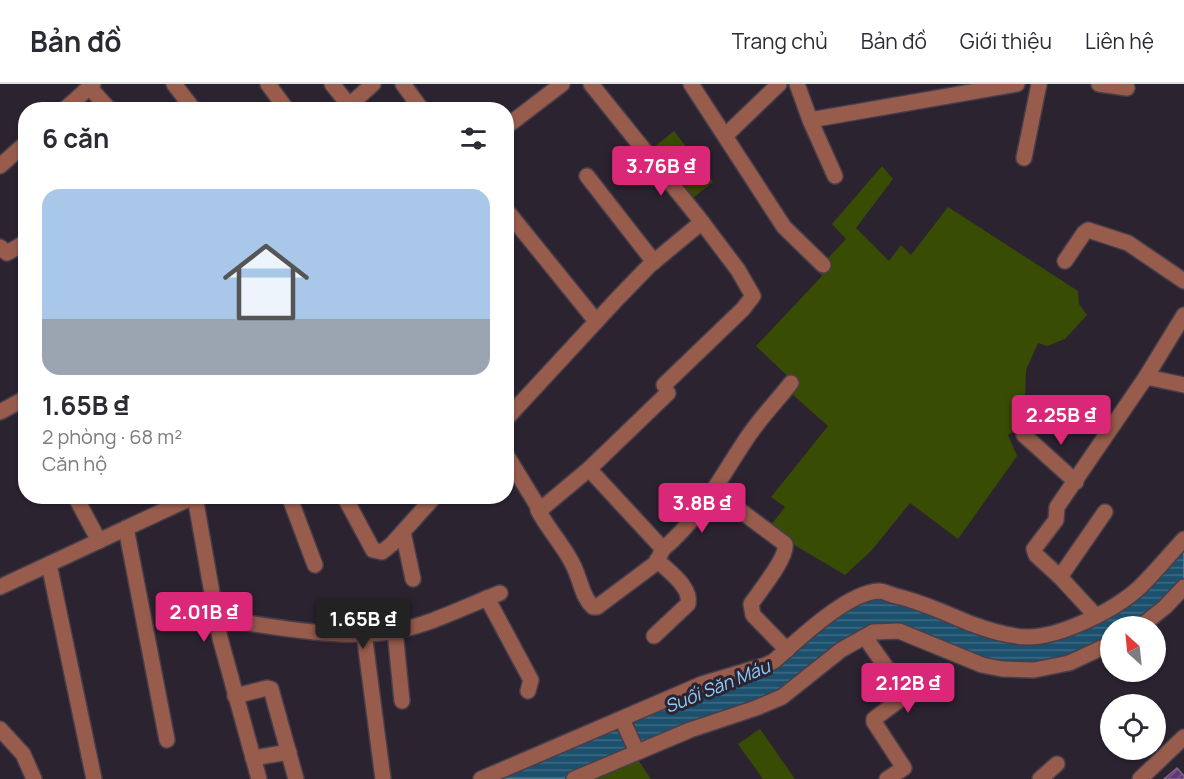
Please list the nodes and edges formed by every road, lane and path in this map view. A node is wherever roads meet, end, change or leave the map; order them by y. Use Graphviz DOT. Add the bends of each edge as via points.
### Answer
graph roads {
  1 [pos="174,84"];
  2 [pos="268,84"];
  3 [pos="332,84"];
  4 [pos="373,84"];
  5 [pos="404,84"];
  6 [pos="562,84"];
  7 [pos="592,84"];
  8 [pos="691,84"];
  9 [pos="778,84"];
  10 [pos="797,84"];
  11 [pos="1017,84"];
  12 [pos="1039,84"];
  13 [pos="1099,84"];
  14 [pos="91,86"];
  15 [pos="1127,88"];
  16 [pos="73,102"];
  17 [pos="104,102"];
  18 [pos="188,102"];
  19 [pos="282,102"];
  20 [pos="343,102"];
  21 [pos="352,102"];
  22 [pos="416,102"];
  23 [pos="810,120"];
  24 [pos="514,121"];
  25 [pos="725,136"];
  26 [pos="18,150"];
  27 [pos="1024,158"];
  28 [pos="0,166"];
  29 [pos="588,176"];
  30 [pos="835,176"];
  31 [pos="514,220"];
  32 [pos="702,222"];
  33 [pos="0,247"];
  34 [pos="18,247"];
  35 [pos="1065,261"];
  36 [pos="654,262"];
  37 [pos="823,265"];
  38 [pos="1184,281"];
  39 [pos="1184,315"];
  40 [pos="596,321"];
  41 [pos="1146,377"];
  42 [pos="791,383"];
  43 [pos="1184,385"];
  44 [pos="18,402"];
  45 [pos="514,410"];
  46 [pos="0,412"];
  47 [pos="1024,435"];
  48 [pos="514,468"];
  49 [pos="588,469"];
  50 [pos="1076,482"];
  51 [pos="714,491"];
  52 [pos="79,504"];
  53 [pos="178,504"];
  54 [pos="196,504"];
  55 [pos="292,504"];
  56 [pos="348,504"];
  57 [pos="428,504"];
  58 [pos="538,510"];
  59 [pos="1105,512"];
  60 [pos="126,528"];
  61 [pos="403,532"];
  62 [pos="1184,538"];
  63 [pos="99,541"];
  64 [pos="660,554"];
  65 [pos="49,564"];
  66 [pos="315,565"];
  67 [pos="1060,577"];
  68 [pos="412,579"];
  69 [pos="0,587"];
  70 [pos="1184,587"];
  71 [pos="1096,616"];
  72 [pos="1154,616"];
  73 [pos="217,618"];
  74 [pos="395,631"];
  75 [pos="364,633"];
  76 [pos="654,636"];
  77 [pos="865,637"];
  78 [pos="1100,649"];
  79 [pos="787,650"];
  80 [pos="528,691"];
  81 [pos="235,696"];
  82 [pos="402,701"];
  83 [pos="622,719"];
  84 [pos="0,729"];
  85 [pos="1184,737"];
  86 [pos="167,740"];
  87 [pos="289,752"];
  88 [pos="637,752"];
  89 [pos="253,758"];
  90 [pos="1057,764"];
  91 [pos="34,779"];
  92 [pos="94,779"];
  93 [pos="259,779"];
  94 [pos="296,779"];
  95 [pos="383,779"];
  96 [pos="481,779"];
  97 [pos="574,779"];
  98 [pos="887,779"];
  99 [pos="1040,779"];
  100 [pos="1140,779"];
  1 -- 18 [label="street"];
  2 -- 19 [label="street"];
  3 -- 20 [label="street"];
  4 -- 21 [label="street"];
  5 -- 22 [label="street"];
  6 -- 24 [label="street"];
  7 -- 32 [label="street"];
  8 -- 25 [label="street"];
  9 -- 25 [label="street"];
  10 -- 23 [label="street"];
  11 -- 23 [label="street"];
  12 -- 27 [label="street"];
  13 -- 15 [label="street"];
  14 -- 16 [label="street"];
  14 -- 17 [label="street"];
  23 -- 30 [label="street"];
  25 -- 37 [label="street" via="784,227"];
  26 -- 28 [label="street"];
  29 -- 36 [label="street"];
  31 -- 40 [label="street"];
  32 -- 36 [label="street"];
  32 -- 49 [label="street" via="753,296"];
  33 -- 34 [label="street" via="7,254"];
  35 -- 38 [label="street" via="1088,230 1128,243"];
  36 -- 40 [label="street"];
  39 -- 41 [label="street"];
  40 -- 45 [label="street"];
  41 -- 43 [label="street"];
  41 -- 50 [label="street"];
  42 -- 51 [label="street" via="748,435"];
  44 -- 46 [label="street"];
  47 -- 50 [label="street"];
  48 -- 58 [label="street"];
  49 -- 58 [label="street"];
  49 -- 64 [label="street"];
  50 -- 67 [label="street" via="1057,507 1056,520 1034,549"];
  51 -- 64 [label="street" via="683,532"];
  51 -- 79 [label="street" via="785,544 780,561 751,609"];
  52 -- 63 [label="street"];
  53 -- 60 [label="street"];
  54 -- 73 [label="street"];
  55 -- 66 [label="street"];
  56 -- 61 [label="street" via="373,550 382,552"];
  57 -- 61 [label="street"];
  58 -- 64 [label="street" via="572,563 593,607 626,586"];
  59 -- 67 [label="street"];
  60 -- 63 [label="street"];
  60 -- 86 [label="street"];
  61 -- 68 [label="street"];
  62 -- 71 [label="street" via="1141,586"];
  63 -- 65 [label="street"];
  64 -- 76 [label="street" via="689,597 688,604"];
  65 -- 69 [label="street"];
  65 -- 92 [label="street"];
  67 -- 71 [label="street"];
  70 -- 72 [label="street"];
  71 -- 79 [label="street" via="1058,632 1029,637 1003,634 878,591 836,610"];
  73 -- 75 [label="street" via="270,627"];
  73 -- 81 [label="street"];
  74 -- 75 [label="street"];
  74 -- 80 [label="street" via="493,596 531,680"];
  74 -- 82 [label="street"];
  75 -- 95 [label="street"];
  77 -- 78 [label="street" via="873,632 899,631 982,665 1002,669 1034,670 1070,663"];
  77 -- 88 [label="street" via="841,650 782,697"];
  77 -- 98 [label="street" via="904,693 902,699 874,719 904,768"];
  79 -- 83 [label="street" via="766,665 702,684"];
  81 -- 87 [label="street" via="271,689"];
  81 -- 89 [label="street"];
  83 -- 88 [label="street"];
  83 -- 96 [label="street"];
  84 -- 91 [label="street" via="23,754"];
  85 -- 100 [label="street"];
  87 -- 89 [label="street"];
  87 -- 94 [label="street"];
  88 -- 97 [label="street"];
  89 -- 93 [label="street"];
  90 -- 99 [label="street"];
}
